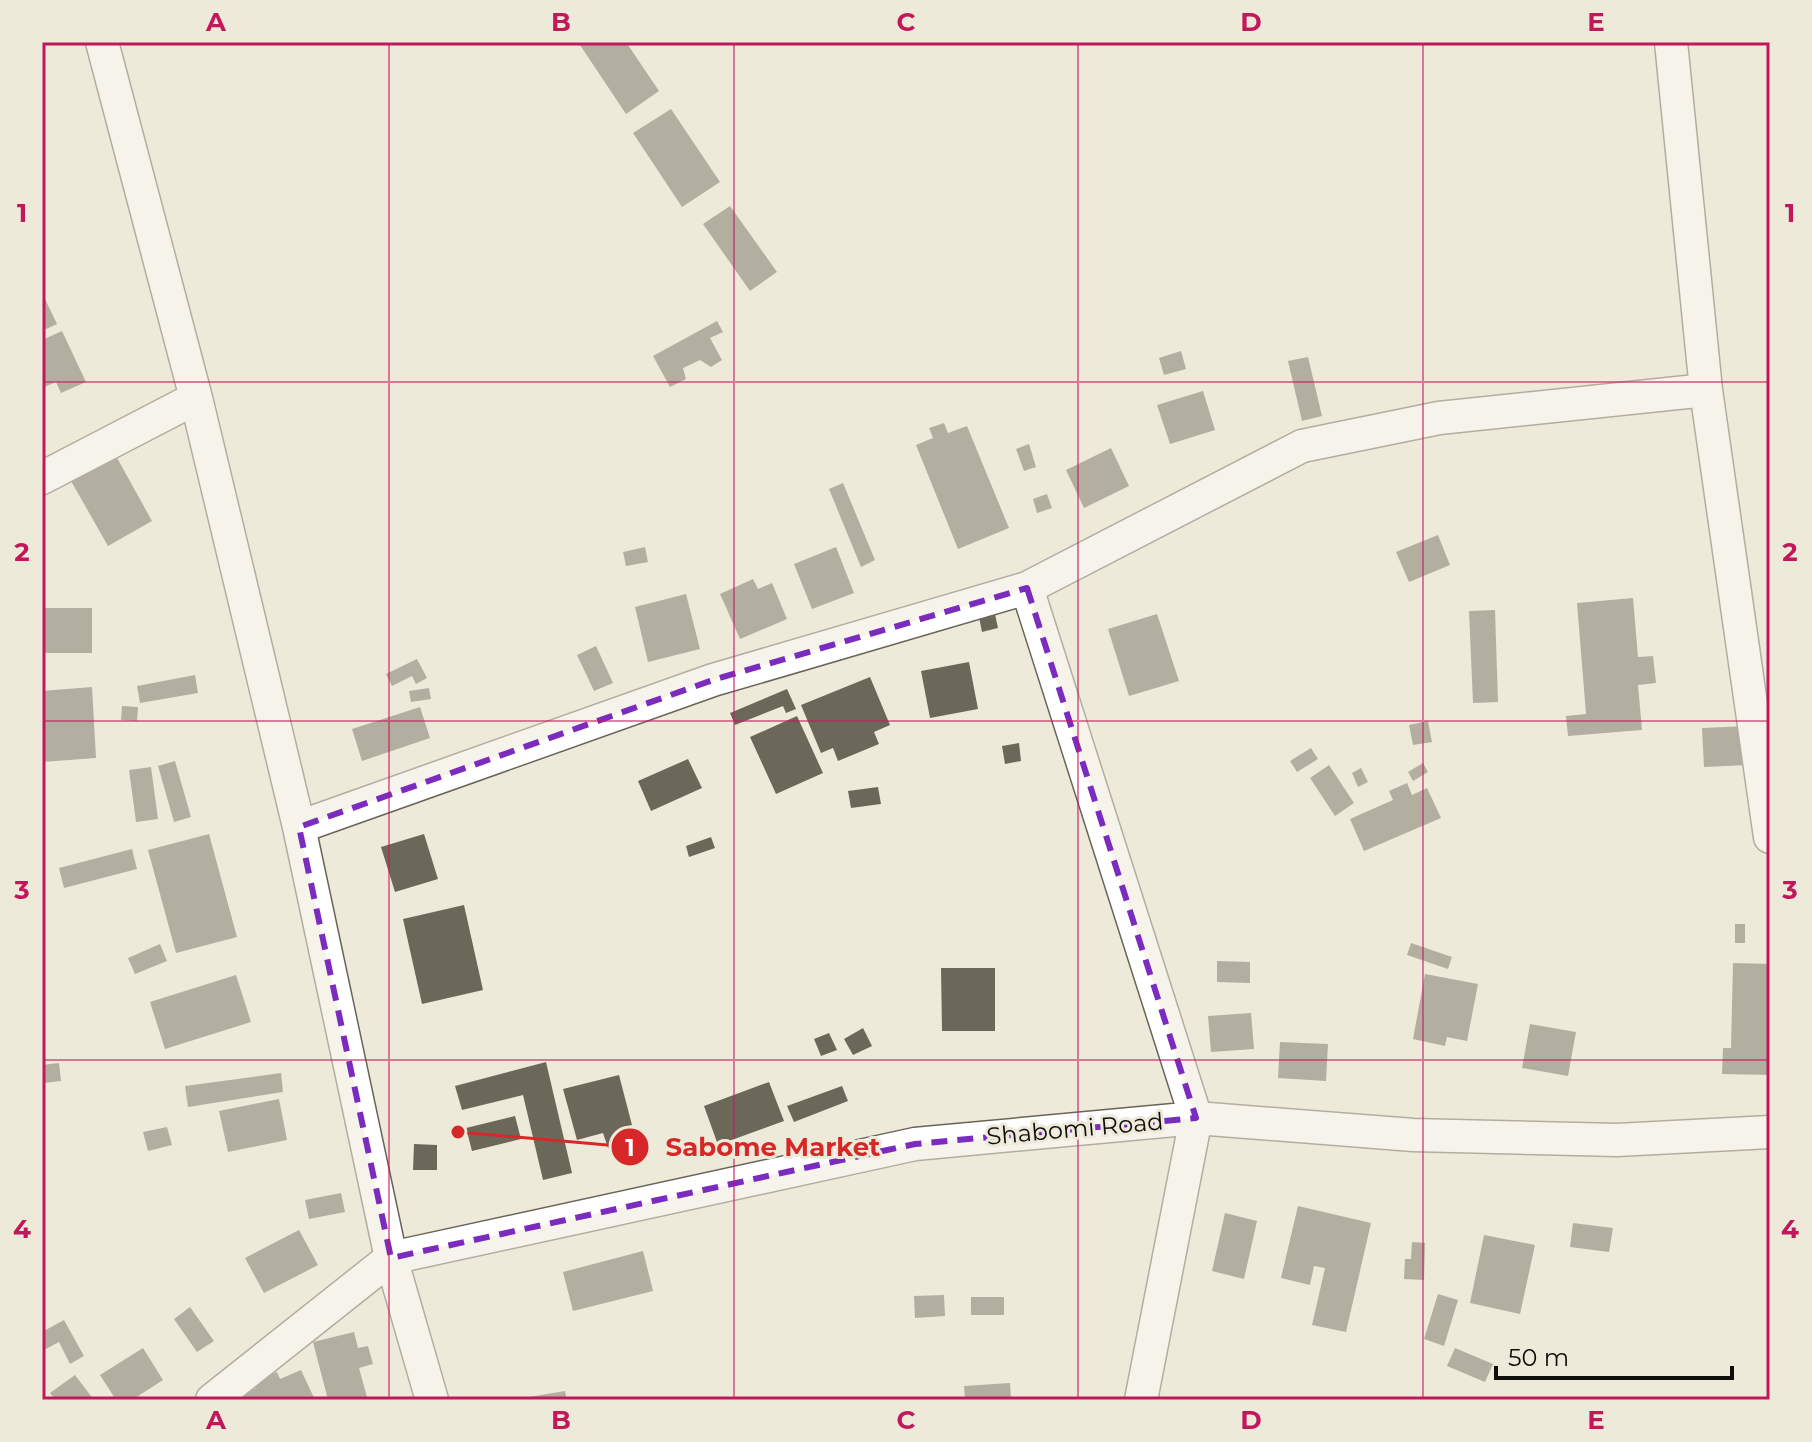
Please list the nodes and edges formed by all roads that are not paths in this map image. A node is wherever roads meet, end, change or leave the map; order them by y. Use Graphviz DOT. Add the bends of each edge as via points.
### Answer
graph roads {
  1 [pos="102,42"];
  2 [pos="1671,42"];
  3 [pos="1706,390"];
  4 [pos="196,398"];
  5 [pos="42,478"];
  6 [pos="1027,588"];
  7 [pos="299,827"];
  8 [pos="1770,837"];
  9 [pos="1196,1118"];
  10 [pos="1770,1132"];
  11 [pos="391,1258"];
  12 [pos="212,1400"];
  13 [pos="432,1400"];
  14 [pos="1141,1400"];
  1 -- 4 [label="street"];
  2 -- 3 [label="street"];
  3 -- 6 [label="street" via="1439,418 1302,446"];
  3 -- 8 [label="street"];
  4 -- 5 [label="street"];
  4 -- 7 [label="street"];
  6 -- 7 [label="street" via="713,680"];
  6 -- 9 [label="street"];
  7 -- 11 [label="street"];
  9 -- 10 [label="street, Shabomi Road" via="1428,1136 1617,1140"];
  9 -- 11 [label="street, Shabomi Road" via="915,1144"];
  9 -- 14 [label="street"];
  11 -- 12 [label="street"];
  11 -- 13 [label="street"];
}
